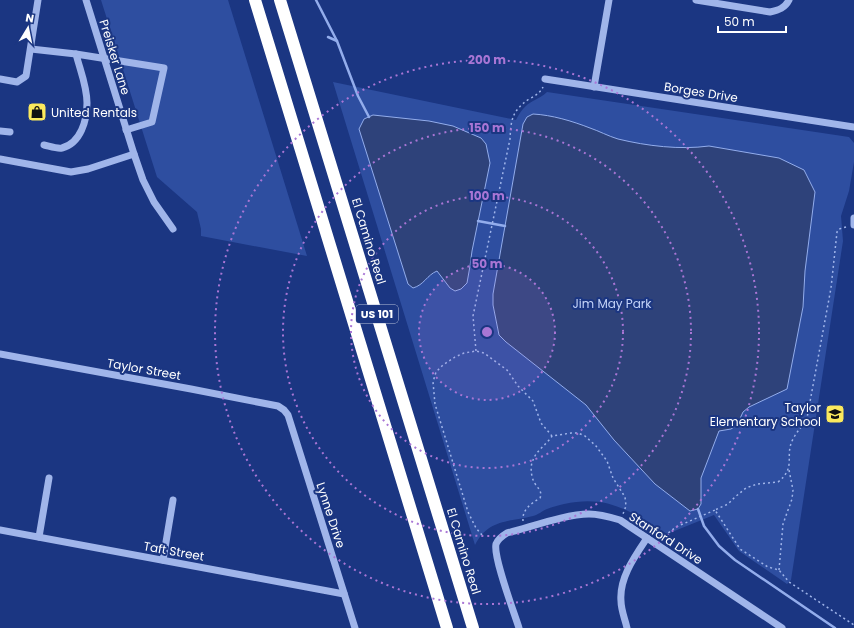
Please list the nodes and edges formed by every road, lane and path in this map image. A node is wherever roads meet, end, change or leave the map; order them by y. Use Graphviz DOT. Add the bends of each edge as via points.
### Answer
graph roads {
  1 [pos="38,0"];
  2 [pos="86,0"];
  3 [pos="255,0"];
  4 [pos="280,0"];
  5 [pos="609,0"];
  6 [pos="696,0"];
  7 [pos="789,0"];
  8 [pos="31,49"];
  9 [pos="76,54"];
  10 [pos="104,58"];
  11 [pos="0,79"];
  12 [pos="545,79"];
  13 [pos="594,87"];
  14 [pos="854,127"];
  15 [pos="126,130"];
  16 [pos="0,131"];
  17 [pos="10,132"];
  18 [pos="44,144"];
  19 [pos="134,154"];
  20 [pos="0,159"];
  21 [pos="854,218"];
  22 [pos="851,226"];
  23 [pos="173,229"];
  24 [pos="476,351"];
  25 [pos="0,354"];
  26 [pos="284,410"];
  27 [pos="552,436"];
  28 [pos="789,470"];
  29 [pos="49,478"];
  30 [pos="174,500"];
  31 [pos="714,511"];
  32 [pos="620,520"];
  33 [pos="524,529"];
  34 [pos="0,530"];
  35 [pos="482,535"];
  36 [pos="39,537"];
  37 [pos="647,538"];
  38 [pos="163,560"];
  39 [pos="779,570"];
  40 [pos="344,594"];
  41 [pos="854,625"];
  42 [pos="355,628"];
  43 [pos="447,628"];
  44 [pos="473,628"];
  45 [pos="518,628"];
  46 [pos="627,628"];
  47 [pos="782,628"];
  1 -- 8 [label="street"];
  2 -- 10 [label="street, Preisker Lane"];
  3 -- 43 [label="highway, US 101"];
  4 -- 44 [label="highway, El Camino Real / US 101"];
  5 -- 13 [label="street"];
  6 -- 7 [label="street" via="770,12 784,8"];
  8 -- 9 [label="street"];
  8 -- 11 [label="street" via="26,76 17,82"];
  9 -- 10 [label="street"];
  9 -- 18 [label="street" via="87,103 83,127 72,144 60,148"];
  10 -- 15 [label="street, Preisker Lane"];
  10 -- 15 [label="street" via="164,68 152,122"];
  12 -- 13 [label="street, Borges Drive"];
  12 -- 24 [label="path" via="540,93 520,106 511,122 510,139 473,316"];
  13 -- 14 [label="street, Borges Drive"];
  15 -- 19 [label="street, Preisker Lane"];
  16 -- 17 [label="street"];
  19 -- 20 [label="street" via="71,172"];
  19 -- 23 [label="street, Preisker Lane" via="154,202"];
  21 -- 22 [label="street"];
  22 -- 28 [label="path" via="837,232 831,288 807,418 792,440"];
  24 -- 27 [label="path" via="484,353 507,370 533,401 541,423"];
  24 -- 35 [label="path" via="464,353 443,365 436,372 433,390 468,512"];
  25 -- 26 [label="street, Taylor Street" via="198,390 278,406"];
  26 -- 40 [label="street, Lynne Drive"];
  27 -- 32 [label="path" via="578,433 585,436 599,451 607,461 616,485 625,497 626,506"];
  27 -- 33 [label="path" via="534,456 532,462 534,482 542,496 524,512"];
  28 -- 31 [label="path" via="778,482 746,488 728,504"];
  28 -- 39 [label="path" via="793,490 783,524"];
  29 -- 36 [label="street"];
  30 -- 38 [label="street"];
  31 -- 37 [label="path" via="676,527 667,534"];
  31 -- 39 [label="path" via="740,549 768,567"];
  32 -- 33 [label="street, Stanford Drive" via="604,515 574,515"];
  32 -- 37 [label="street, Stanford Drive"];
  33 -- 45 [label="street, Stanford Drive" via="502,536 497,542 496,549 496,557"];
  34 -- 36 [label="street, Taft Street"];
  36 -- 38 [label="street, Taft Street"];
  37 -- 46 [label="street" via="627,572 621,591 621,609"];
  37 -- 47 [label="street, Stanford Drive"];
  38 -- 40 [label="street, Taft Street"];
  39 -- 41 [label="path" via="789,582"];
  40 -- 42 [label="street, Lynne Drive"];
}
